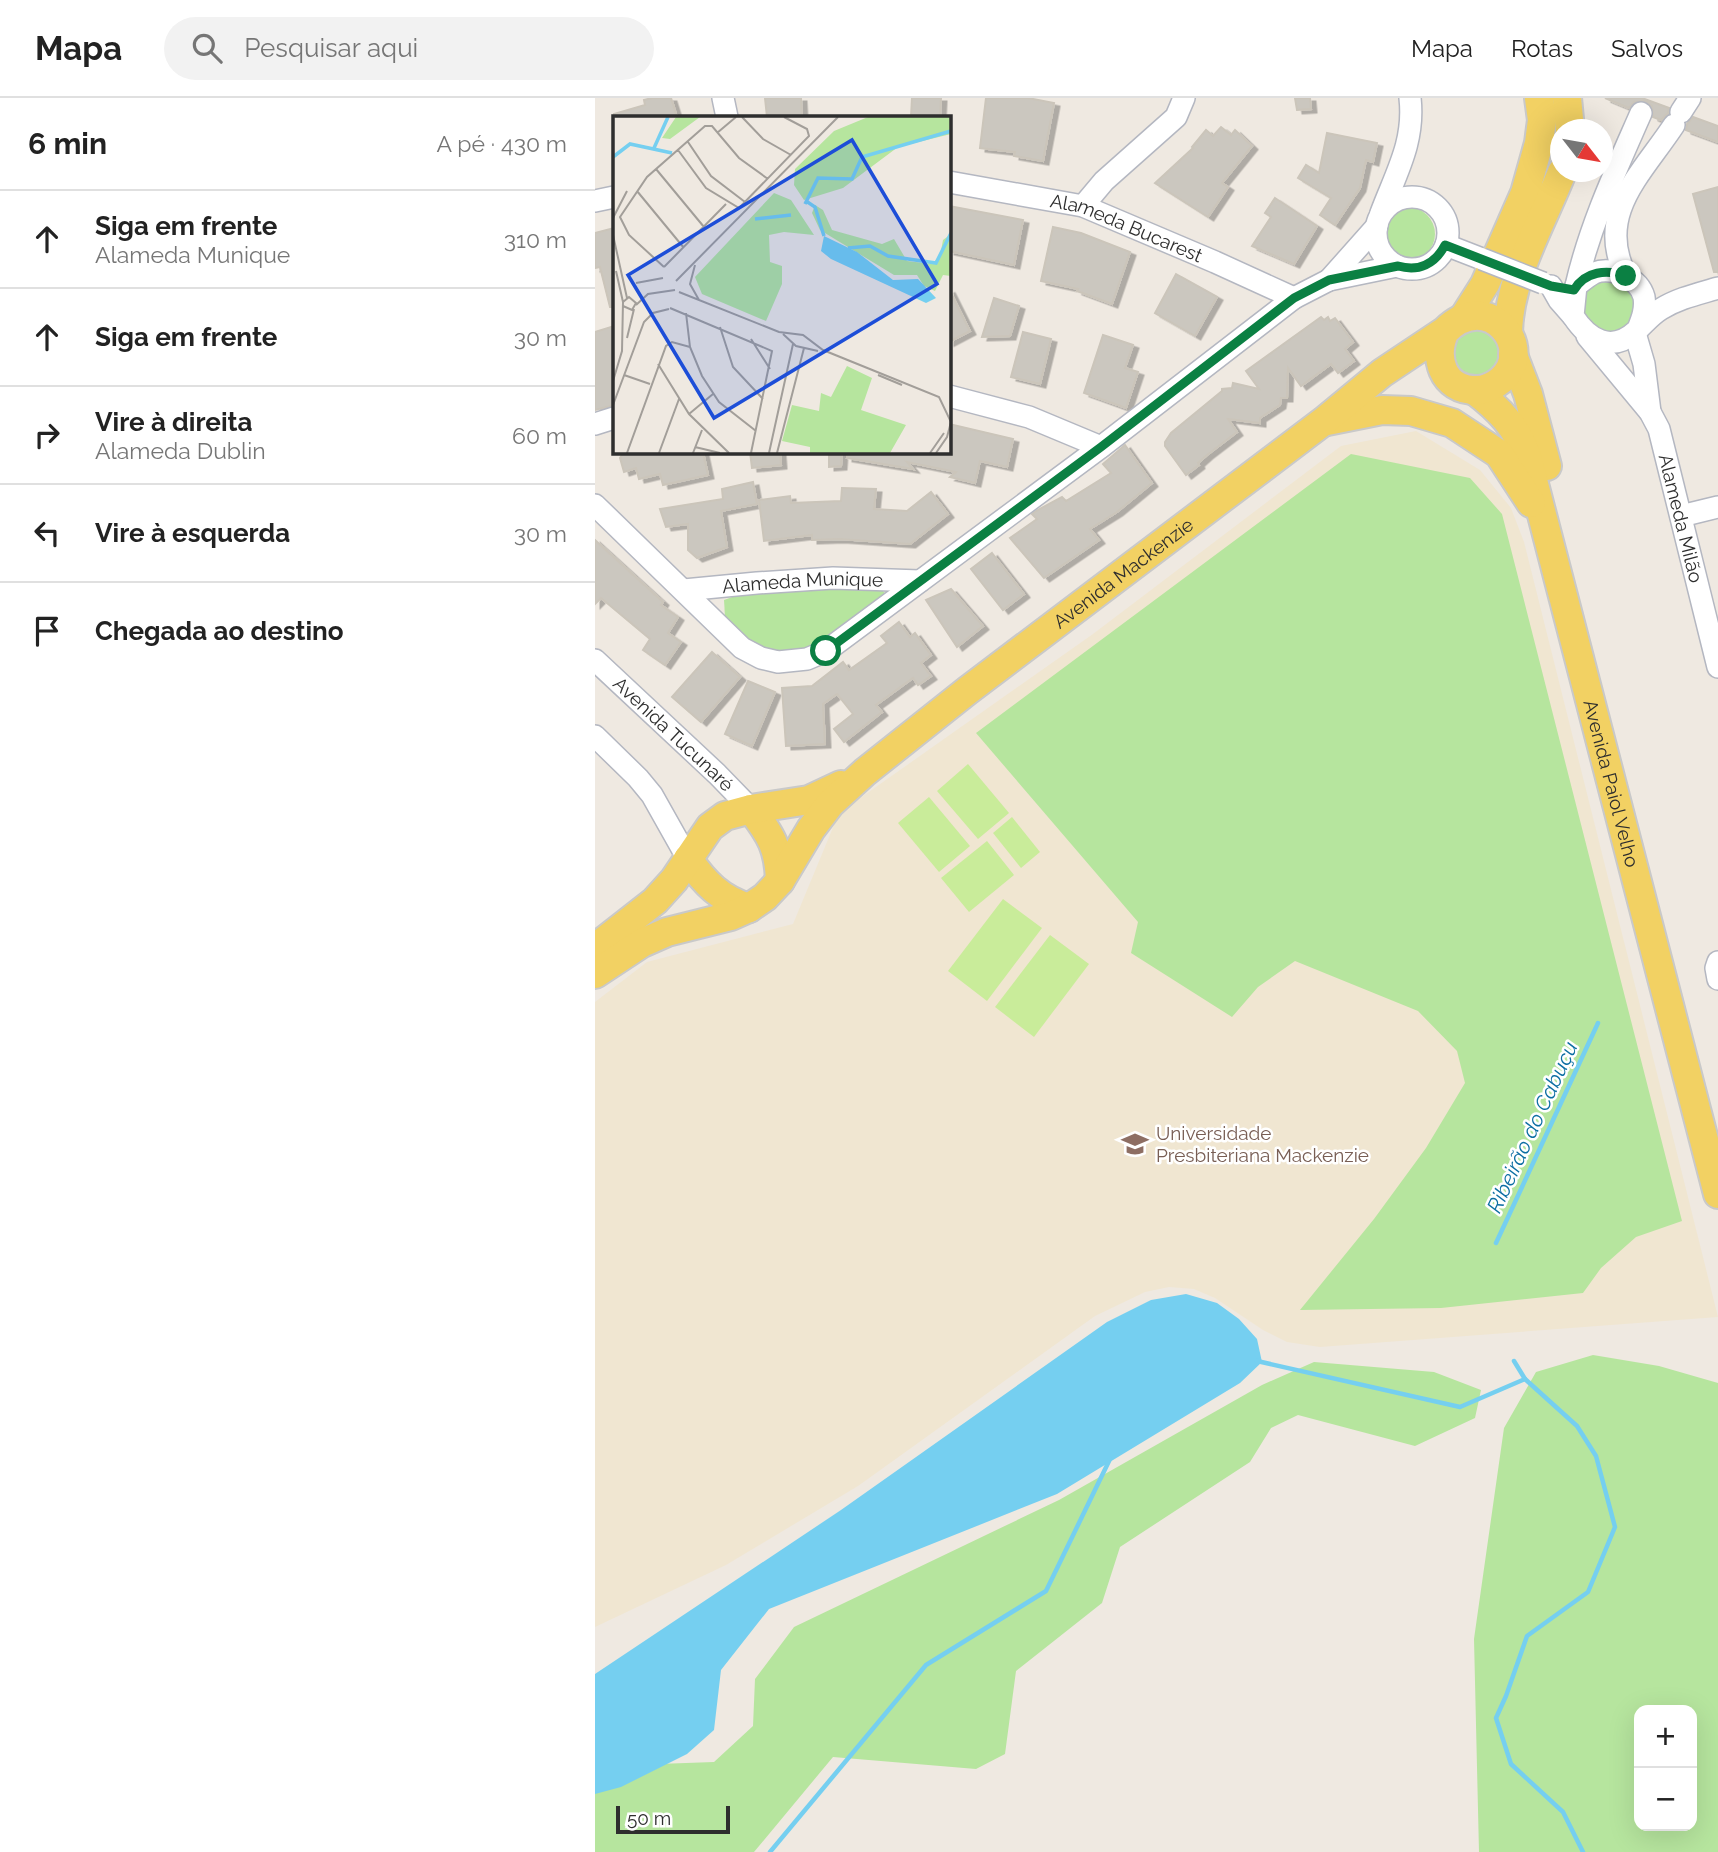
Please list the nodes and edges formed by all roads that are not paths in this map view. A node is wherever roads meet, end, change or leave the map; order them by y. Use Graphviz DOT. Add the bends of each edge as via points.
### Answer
graph roads {
  1 [pos="723,98"];
  2 [pos="1184,98"];
  3 [pos="1410,98"];
  4 [pos="1539,98"];
  5 [pos="1567,98"];
  6 [pos="1645,103"];
  7 [pos="1682,112"];
  8 [pos="727,116"];
  9 [pos="1569,119"];
  10 [pos="1404,159"];
  11 [pos="950,182"];
  12 [pos="1558,182"];
  13 [pos="613,197"];
  14 [pos="595,201"];
  15 [pos="1432,204"];
  16 [pos="1083,206"];
  17 [pos="1378,221"];
  18 [pos="1445,245"];
  19 [pos="1398,266"];
  20 [pos="1329,280"];
  21 [pos="1633,281"];
  22 [pos="1547,284"];
  23 [pos="1575,288"];
  24 [pos="1718,288"];
  25 [pos="1294,298"];
  26 [pos="1681,298"];
  27 [pos="1573,316"];
  28 [pos="1454,324"];
  29 [pos="1636,331"];
  30 [pos="1587,336"];
  31 [pos="1511,344"];
  32 [pos="1382,373"];
  33 [pos="1445,374"];
  34 [pos="1474,390"];
  35 [pos="950,396"];
  36 [pos="1650,412"];
  37 [pos="613,418"];
  38 [pos="1324,421"];
  39 [pos="595,424"];
  40 [pos="1101,447"];
  41 [pos="595,505"];
  42 [pos="1718,507"];
  43 [pos="1681,516"];
  44 [pos="1541,518"];
  45 [pos="920,581"];
  46 [pos="684,590"];
  47 [pos="595,660"];
  48 [pos="1718,667"];
  49 [pos="595,736"];
  50 [pos="862,774"];
  51 [pos="751,809"];
  52 [pos="688,859"];
  53 [pos="780,881"];
  54 [pos="749,908"];
  55 [pos="595,948"];
  56 [pos="595,974"];
  57 [pos="1718,1127"];
  58 [pos="1718,1194"];
  1 -- 8 [label="street"];
  2 -- 16 [label="street" via="1176,117 1104,181"];
  3 -- 10 [label="street"];
  4 -- 28 [label="main road" via="1539,144 1525,192 1485,284"];
  5 -- 9 [label="main road"];
  6 -- 23 [label="street" via="1604,196"];
  7 -- 21 [label="street" via="1618,212 1615,247"];
  10 -- 15 [label="street" via="1410,176"];
  10 -- 17 [label="street"];
  11 -- 16 [label="street, Alameda Bucarest"];
  12 -- 31 [label="main road" via="1510,306"];
  13 -- 14 [label="street"];
  15 -- 17 [label="street" via="1421,198 1398,200"];
  15 -- 18 [label="street" via="1447,226"];
  16 -- 25 [label="street, Alameda Bucarest"];
  17 -- 19 [label="street" via="1378,245"];
  17 -- 20 [label="street, Alameda Munique"];
  18 -- 19 [label="street" via="1440,255 1420,268"];
  18 -- 22 [label="street, bridge"];
  19 -- 20 [label="street, Alameda Munique"];
  20 -- 25 [label="street, Alameda Munique"];
  21 -- 23 [label="street" via="1606,271 1594,273"];
  21 -- 26 [label="street"];
  21 -- 29 [label="street" via="1645,307"];
  22 -- 23 [label="street"];
  22 -- 27 [label="street"];
  23 -- 27 [label="street"];
  24 -- 26 [label="street"];
  25 -- 40 [label="street, Alameda Munique"];
  26 -- 29 [label="street" via="1658,310"];
  27 -- 30 [label="street"];
  28 -- 31 [label="main road" via="1476,315 1489,317 1500,323"];
  28 -- 32 [label="main road, Avenida Mackenzie"];
  28 -- 33 [label="main road" via="1438,353"];
  29 -- 30 [label="street" via="1609,342"];
  29 -- 36 [label="street, Alameda Milão"];
  30 -- 36 [label="street, Alameda Milão"];
  31 -- 34 [label="main road" via="1510,368 1504,377"];
  31 -- 57 [label="main road, Avenida Paiol Velho" via="1528,394"];
  32 -- 33 [label="main road"];
  32 -- 38 [label="main road, Avenida Mackenzie"];
  33 -- 34 [label="main road, Avenida Paiol Velho"];
  34 -- 44 [label="main road, Avenida Paiol Velho" via="1498,408 1522,441"];
  35 -- 40 [label="street" via="1029,417"];
  36 -- 43 [label="street, Alameda Milão"];
  37 -- 39 [label="street"];
  38 -- 44 [label="main road" via="1382,410 1411,411 1452,423 1499,453"];
  38 -- 50 [label="main road, Avenida Mackenzie"];
  40 -- 45 [label="street, Alameda Munique"];
  41 -- 46 [label="street, Alameda Munique"];
  42 -- 43 [label="street"];
  43 -- 48 [label="street, Alameda Milão"];
  44 -- 58 [label="main road, Avenida Paiol Velho"];
  45 -- 46 [label="street, Alameda Munique" via="833,578"];
  45 -- 46 [label="street, Alameda Munique" via="826,651 785,662 761,658 742,648"];
  47 -- 51 [label="street, Avenida Tucunaré"];
  49 -- 52 [label="street" via="652,795"];
  50 -- 51 [label="main road, Avenida Mackenzie" via="809,800"];
  50 -- 53 [label="main road, Avenida Mackenzie" via="830,804"];
  51 -- 52 [label="main road, Avenida Mackenzie" via="725,816 710,827"];
  51 -- 53 [label="main road" via="775,844"];
  52 -- 54 [label="main road" via="713,891"];
  52 -- 55 [label="main road, Avenida Mackenzie" via="655,901"];
  53 -- 54 [label="main road, Avenida Mackenzie"];
  54 -- 56 [label="main road, Avenida Mackenzie" via="653,937"];
}
